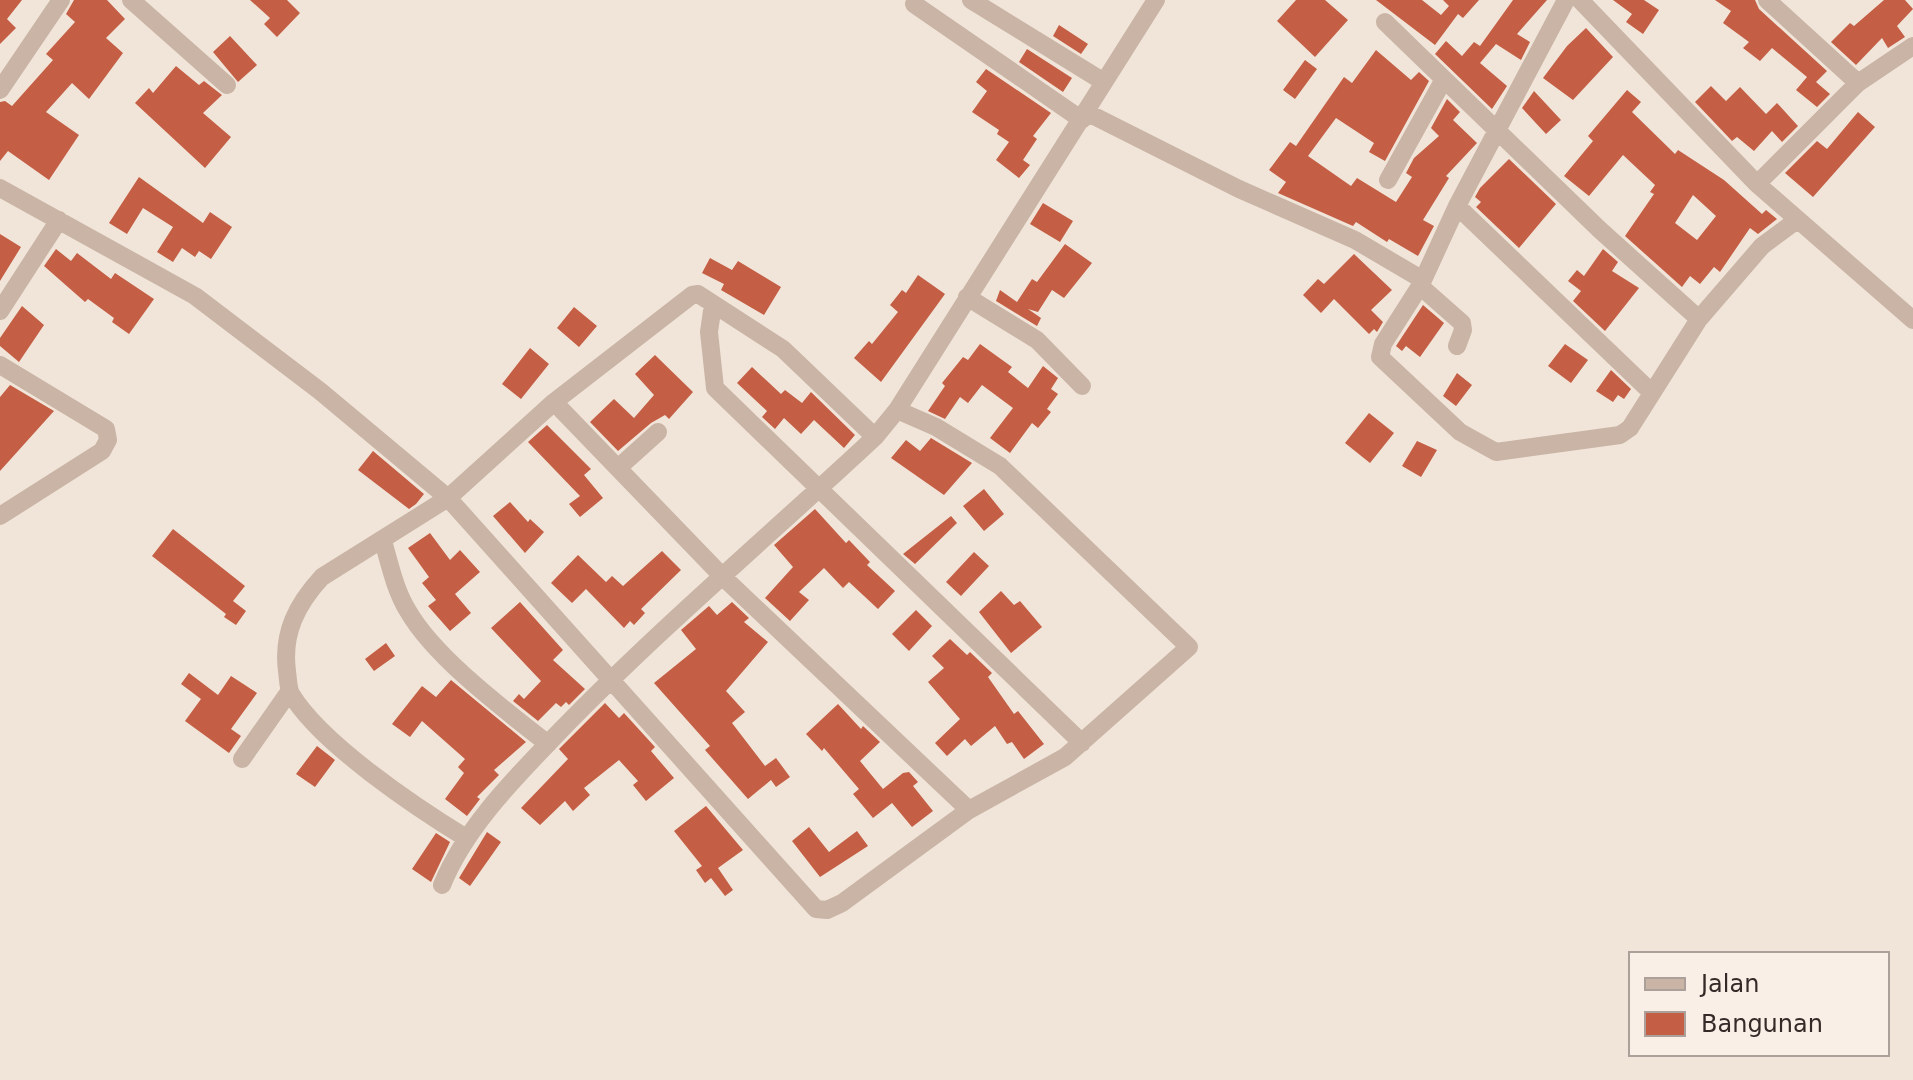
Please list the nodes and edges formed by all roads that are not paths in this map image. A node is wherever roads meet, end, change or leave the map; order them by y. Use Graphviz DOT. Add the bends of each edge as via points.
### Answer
graph roads {
  1 [pos="61,0"];
  2 [pos="131,0"];
  3 [pos="971,0"];
  4 [pos="1156,0"];
  5 [pos="1566,0"];
  6 [pos="1580,0"];
  7 [pos="1767,0"];
  8 [pos="914,4"];
  9 [pos="1385,22"];
  10 [pos="1913,46"];
  11 [pos="1444,79"];
  12 [pos="1104,82"];
  13 [pos="1858,83"];
  14 [pos="227,85"];
  15 [pos="0,90"];
  16 [pos="1084,116"];
  17 [pos="1498,132"];
  18 [pos="1388,180"];
  19 [pos="1757,184"];
  20 [pos="0,188"];
  21 [pos="1457,206"];
  22 [pos="59,220"];
  23 [pos="1797,220"];
  24 [pos="1422,283"];
  25 [pos="967,297"];
  26 [pos="713,304"];
  27 [pos="0,311"];
  28 [pos="1699,319"];
  29 [pos="1913,320"];
  30 [pos="1457,346"];
  31 [pos="0,365"];
  32 [pos="1082,386"];
  33 [pos="1650,391"];
  34 [pos="554,402"];
  35 [pos="897,410"];
  36 [pos="658,432"];
  37 [pos="875,437"];
  38 [pos="618,468"];
  39 [pos="820,488"];
  40 [pos="448,498"];
  41 [pos="0,516"];
  42 [pos="383,541"];
  43 [pos="722,576"];
  44 [pos="612,677"];
  45 [pos="289,692"];
  46 [pos="1082,743"];
  47 [pos="548,744"];
  48 [pos="242,759"];
  49 [pos="969,810"];
  50 [pos="466,838"];
  51 [pos="442,885"];
  1 -- 15 [label="street"];
  2 -- 14 [label="street"];
  3 -- 12 [label="street"];
  4 -- 12 [label="street"];
  5 -- 17 [label="street"];
  6 -- 19 [label="street"];
  7 -- 13 [label="street"];
  8 -- 16 [label="street"];
  9 -- 11 [label="street"];
  10 -- 13 [label="street"];
  11 -- 17 [label="street"];
  11 -- 18 [label="street"];
  12 -- 16 [label="street"];
  13 -- 19 [label="street"];
  16 -- 24 [label="street" via="1355,240"];
  16 -- 25 [label="street"];
  17 -- 21 [label="street"];
  17 -- 28 [label="street"];
  19 -- 23 [label="street"];
  20 -- 22 [label="street"];
  21 -- 24 [label="street"];
  21 -- 33 [label="street"];
  22 -- 27 [label="street"];
  22 -- 40 [label="street" via="195,296"];
  23 -- 28 [label="street" via="1762,246"];
  23 -- 29 [label="street"];
  24 -- 30 [label="street" via="1462,323"];
  24 -- 33 [label="street" via="1383,344 1381,361 1460,432 1489,450 1501,453 1620,435 1630,428"];
  25 -- 32 [label="street" via="1037,340"];
  25 -- 35 [label="street"];
  26 -- 34 [label="street" via="692,295"];
  26 -- 37 [label="street" via="783,349"];
  26 -- 39 [label="street" via="709,332 715,388"];
  28 -- 33 [label="street"];
  31 -- 41 [label="street" via="106,429 108,440 102,451"];
  34 -- 38 [label="street"];
  34 -- 40 [label="street"];
  35 -- 37 [label="street"];
  35 -- 46 [label="street" via="1000,466 1187,643 1187,651"];
  36 -- 38 [label="street"];
  37 -- 39 [label="street"];
  38 -- 43 [label="street"];
  39 -- 43 [label="street"];
  39 -- 46 [label="street"];
  40 -- 42 [label="street"];
  40 -- 44 [label="street"];
  42 -- 45 [label="street" via="322,577 306,594 287,637"];
  42 -- 47 [label="street" via="393,579 423,633"];
  43 -- 44 [label="street"];
  43 -- 49 [label="street"];
  44 -- 47 [label="street"];
  44 -- 49 [label="street" via="816,909 842,903"];
  45 -- 48 [label="street"];
  45 -- 50 [label="street" via="356,759"];
  46 -- 49 [label="street"];
  47 -- 50 [label="street"];
  50 -- 51 [label="street"];
}
